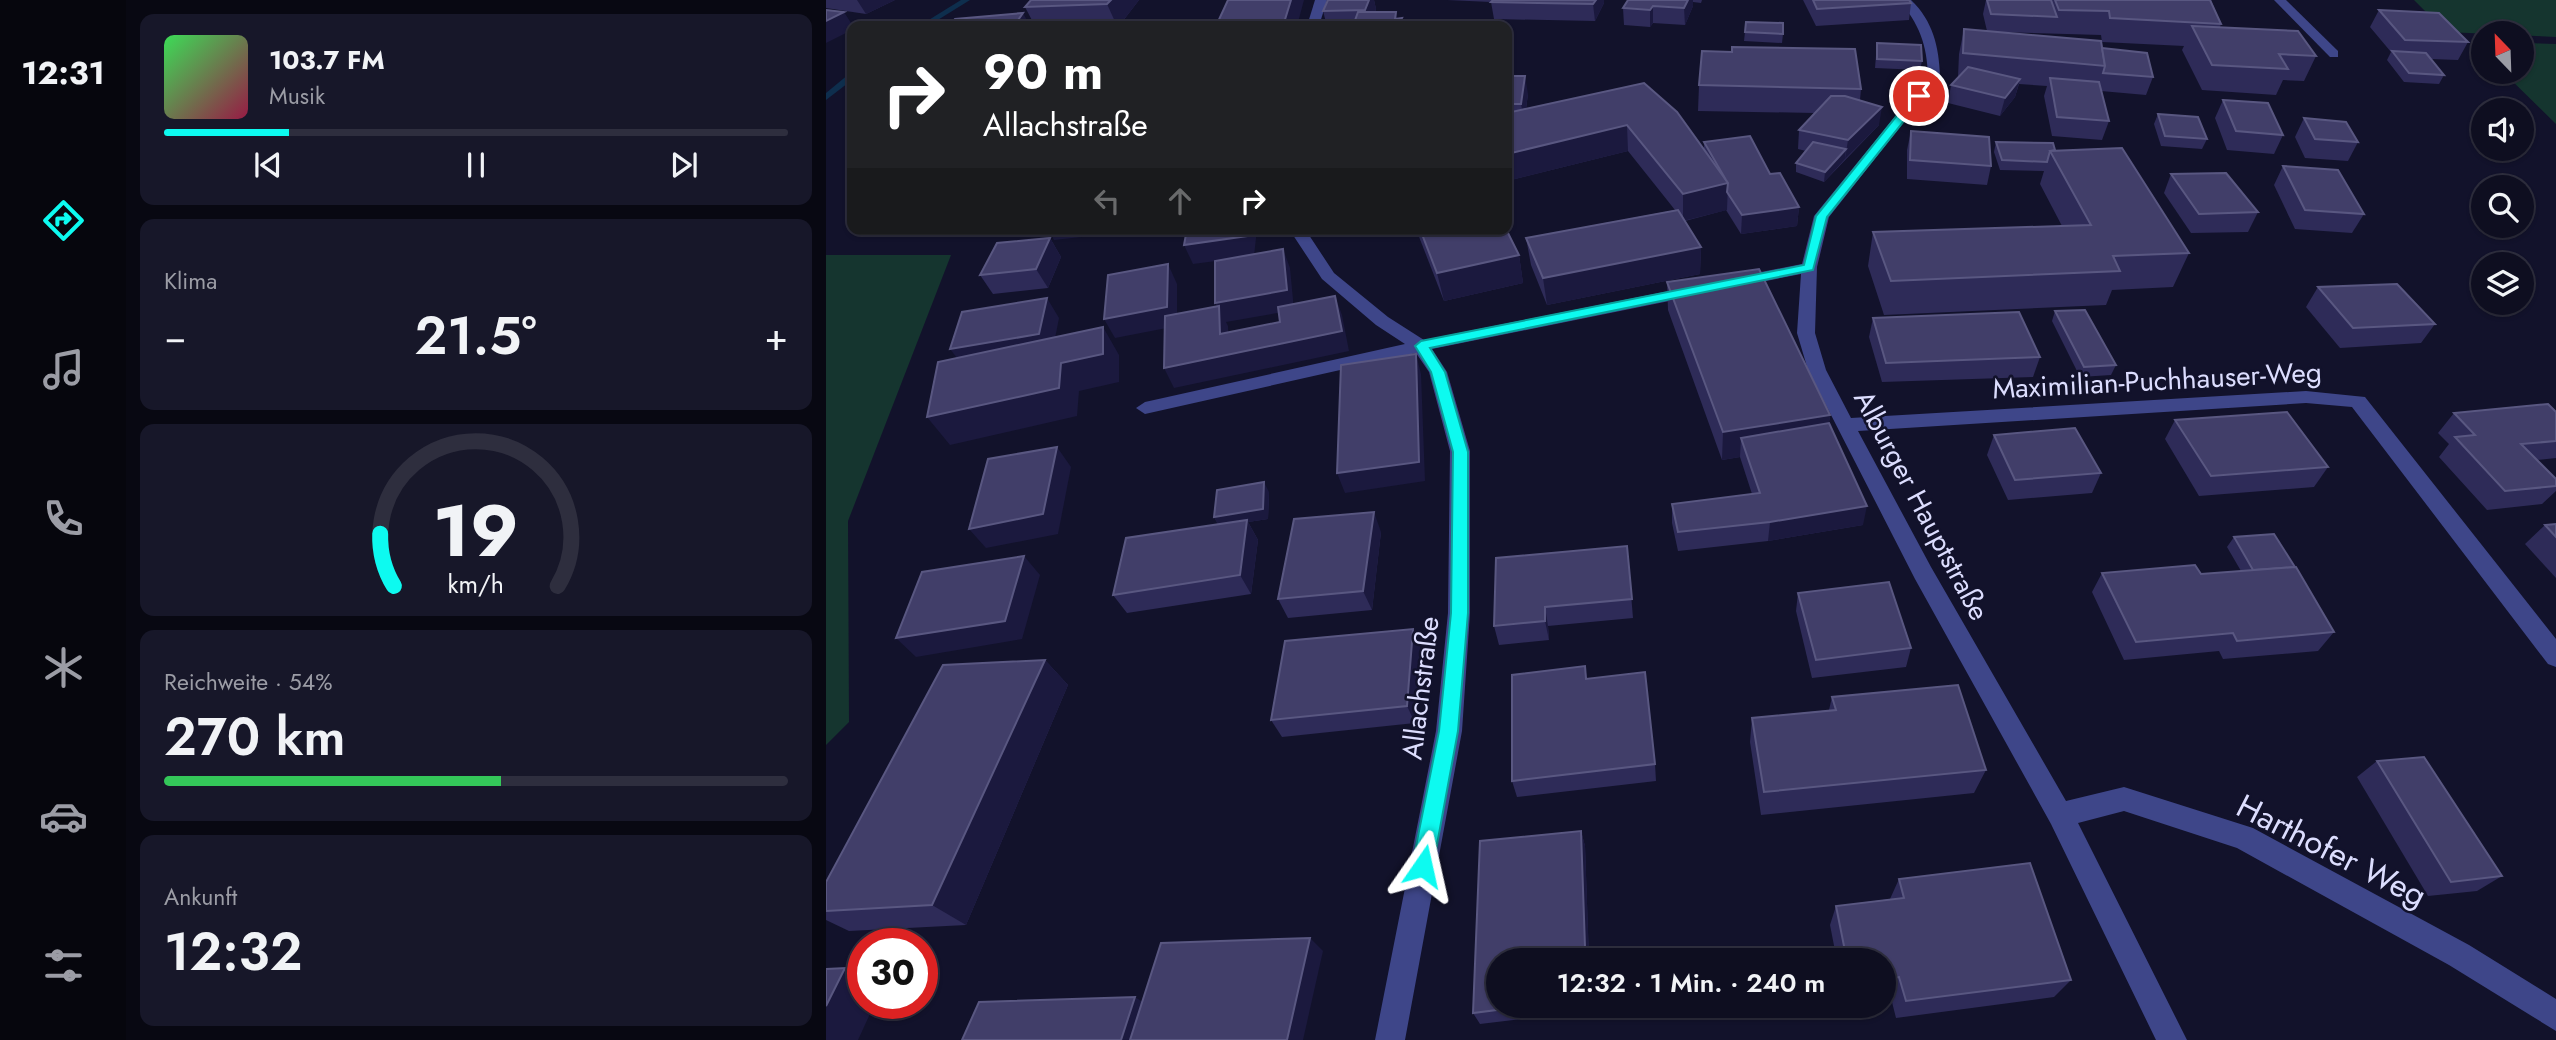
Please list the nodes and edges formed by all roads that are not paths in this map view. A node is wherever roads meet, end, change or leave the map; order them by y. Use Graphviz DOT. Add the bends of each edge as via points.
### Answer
graph roads {
  1 [pos="1321,0"];
  2 [pos="1905,0"];
  3 [pos="2280,0"];
  4 [pos="1315,21"];
  5 [pos="2334,54"];
  6 [pos="1301,235"];
  7 [pos="1809,267"];
  8 [pos="1421,346"];
  9 [pos="1145,408"];
  10 [pos="1845,425"];
  11 [pos="2556,657"];
  12 [pos="2060,816"];
  13 [pos="2556,1016"];
  14 [pos="1390,1040"];
  15 [pos="2172,1040"];
  1 -- 4 [label="street"];
  2 -- 7 [label="street, Alburger Hauptstraße" via="1929,34 1934,76 1822,216"];
  3 -- 5 [label="street"];
  6 -- 8 [label="street, Allachstraße" via="1328,276"];
  7 -- 8 [label="street"];
  7 -- 10 [label="street, Alburger Hauptstraße" via="1806,333 1817,370"];
  8 -- 9 [label="street"];
  8 -- 14 [label="street, Allachstraße" via="1438,372 1460,452 1460,613 1448,731"];
  10 -- 11 [label="street, Maximilian-Puchhauser-Weg" via="2305,397 2358,401"];
  10 -- 12 [label="street, Alburger Hauptstraße"];
  12 -- 13 [label="street, Harthofer Weg" via="2124,799 2243,837 2459,954"];
  12 -- 15 [label="street, Alburger Hauptstraße"];
}
